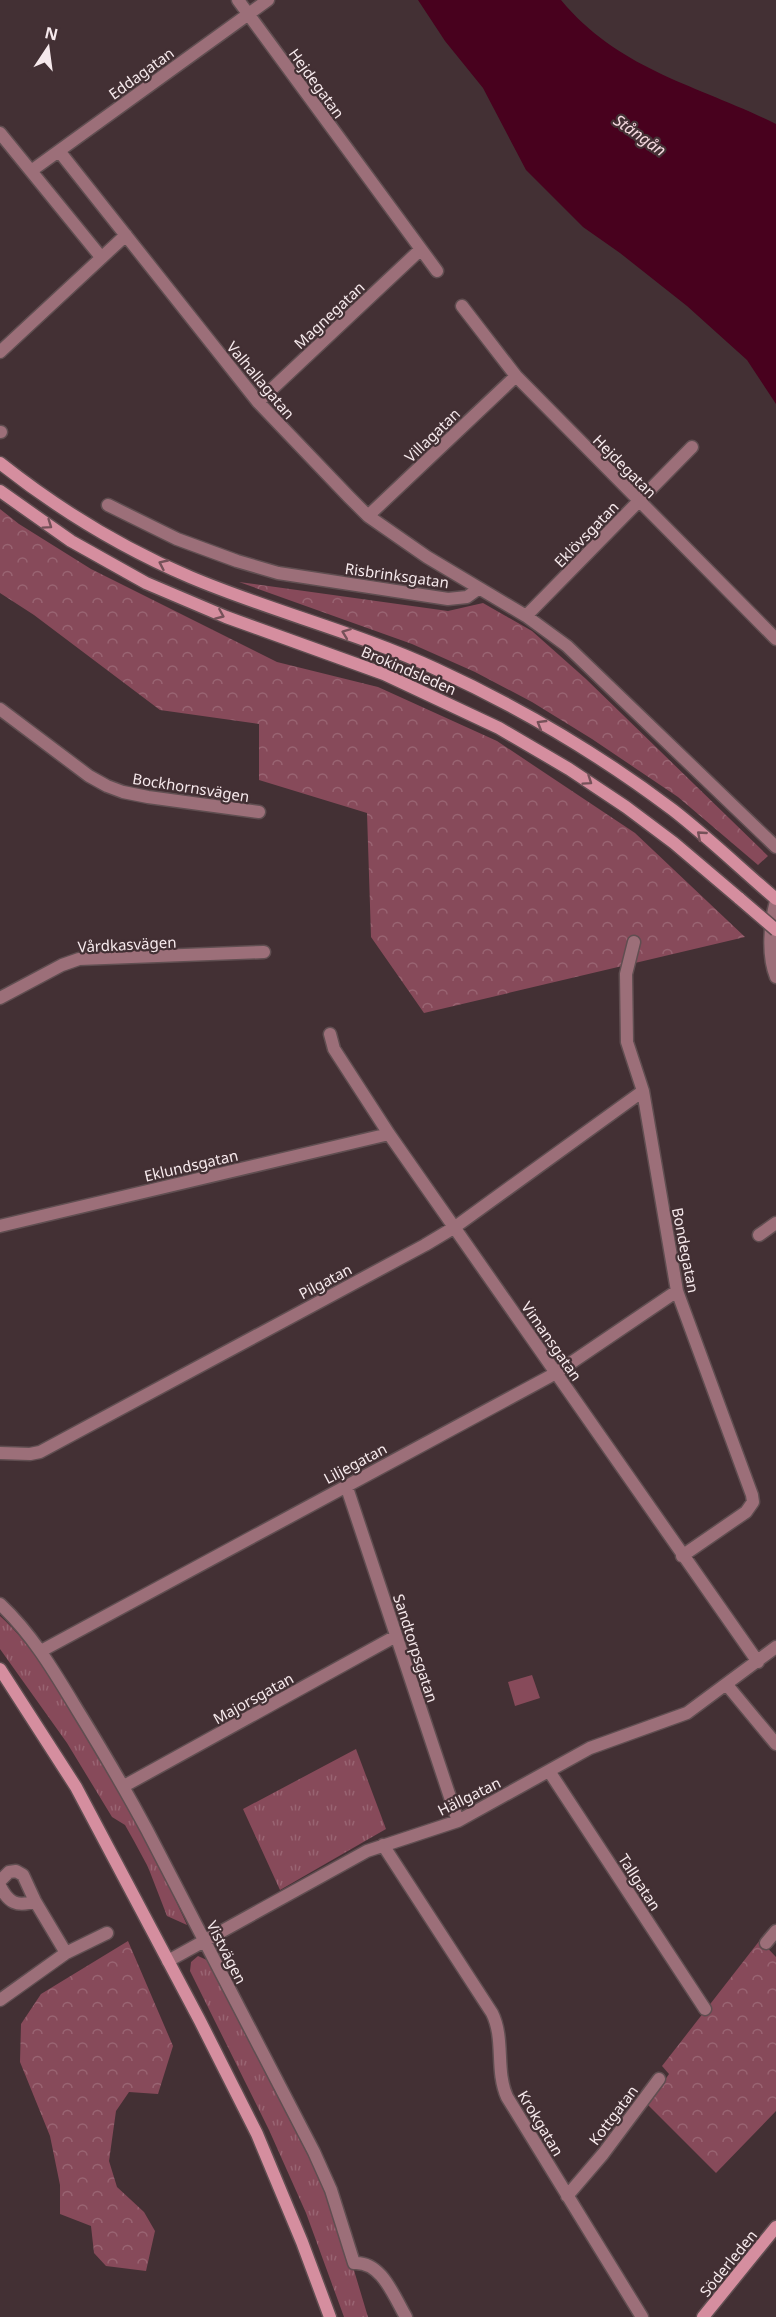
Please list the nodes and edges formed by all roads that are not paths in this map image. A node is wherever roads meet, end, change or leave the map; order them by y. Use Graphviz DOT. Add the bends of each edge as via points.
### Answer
graph roads {
  1 [pos="238,0"];
  2 [pos="268,0"];
  3 [pos="249,14"];
  4 [pos="0,133"];
  5 [pos="59,150"];
  6 [pos="31,171"];
  7 [pos="126,235"];
  8 [pos="420,250"];
  9 [pos="101,257"];
  10 [pos="437,271"];
  11 [pos="462,306"];
  12 [pos="0,352"];
  13 [pos="516,376"];
  14 [pos="258,402"];
  15 [pos="692,447"];
  16 [pos="0,463"];
  17 [pos="0,491"];
  18 [pos="639,501"];
  19 [pos="108,505"];
  20 [pos="368,516"];
  21 [pos="478,589"];
  22 [pos="526,616"];
  23 [pos="776,639"];
  24 [pos="0,709"];
  25 [pos="259,812"];
  26 [pos="776,847"];
  27 [pos="776,900"];
  28 [pos="776,930"];
  29 [pos="633,942"];
  30 [pos="264,952"];
  31 [pos="776,977"];
  32 [pos="0,998"];
  33 [pos="330,1034"];
  34 [pos="643,1091"];
  35 [pos="389,1134"];
  36 [pos="776,1223"];
  37 [pos="0,1226"];
  38 [pos="455,1227"];
  39 [pos="759,1235"];
  40 [pos="677,1291"];
  41 [pos="556,1373"];
  42 [pos="0,1453"];
  43 [pos="346,1485"];
  44 [pos="682,1556"];
  45 [pos="0,1605"];
  46 [pos="396,1636"];
  47 [pos="776,1647"];
  48 [pos="40,1651"];
  49 [pos="758,1662"];
  50 [pos="0,1669"];
  51 [pos="727,1685"];
  52 [pos="776,1743"];
  53 [pos="549,1771"];
  54 [pos="124,1786"];
  55 [pos="458,1821"];
  56 [pos="383,1845"];
  57 [pos="0,1883"];
  58 [pos="35,1901"];
  59 [pos="776,1931"];
  60 [pos="107,1933"];
  61 [pos="204,1940"];
  62 [pos="766,1943"];
  63 [pos="66,1953"];
  64 [pos="168,1961"];
  65 [pos="0,2000"];
  66 [pos="705,2009"];
  67 [pos="659,2079"];
  68 [pos="567,2196"];
  69 [pos="776,2227"];
  70 [pos="330,2317"];
  71 [pos="406,2317"];
  72 [pos="642,2317"];
  73 [pos="703,2317"];
  1 -- 3 [label="street, Hejdegatan"];
  2 -- 3 [label="street, Eddagatan"];
  3 -- 5 [label="street, Eddagatan"];
  3 -- 8 [label="street, Hejdegatan"];
  4 -- 6 [label="street"];
  5 -- 6 [label="street, Eddagatan"];
  5 -- 7 [label="street, Valhallagatan"];
  6 -- 9 [label="street"];
  7 -- 9 [label="street"];
  7 -- 14 [label="street, Valhallagatan"];
  8 -- 10 [label="street, Hejdegatan"];
  8 -- 14 [label="street, Magnegatan"];
  9 -- 12 [label="street"];
  11 -- 13 [label="street, Hejdegatan"];
  13 -- 18 [label="street, Hejdegatan"];
  13 -- 20 [label="street, Villagatan"];
  14 -- 20 [label="street, Valhallagatan"];
  15 -- 18 [label="street, Eklövsgatan"];
  27 -- 16 [label="main road, Brokindsleden, one-way" via="673,811 516,710 435,668 228,592 143,555 86,523"];
  17 -- 28 [label="main road, Brokindsleden, one-way, bridge" via="71,541 146,583 226,618 384,674 499,728 626,807"];
  18 -- 22 [label="street, Eklövsgatan"];
  18 -- 23 [label="street, Hejdegatan"];
  19 -- 21 [label="street, Risbrinksgatan" via="177,539 278,573 448,598 467,597"];
  20 -- 21 [label="street, Valhallagatan"];
  21 -- 22 [label="street"];
  22 -- 26 [label="street" via="603,678"];
  24 -- 25 [label="street, Bockhornsvägen" via="89,777 107,786 148,797"];
  27 -- 31 [label="street" via="771,946"];
  29 -- 34 [label="street, Bondegatan" via="626,974 627,1042"];
  30 -- 32 [label="street, Vårdkasvägen" via="80,959"];
  33 -- 35 [label="street, Vimansgatan" via="334,1049"];
  34 -- 38 [label="street, Pilgatan"];
  34 -- 40 [label="street, Bondegatan"];
  35 -- 37 [label="street, Eklundsgatan"];
  35 -- 38 [label="street, Vimansgatan"];
  36 -- 39 [label="street"];
  38 -- 41 [label="street, Vimansgatan"];
  38 -- 42 [label="street, Pilgatan" via="40,1452"];
  40 -- 41 [label="street, Liljegatan"];
  40 -- 44 [label="street, Bondegatan" via="753,1502 746,1512"];
  41 -- 43 [label="street, Liljegatan"];
  41 -- 44 [label="street, Vimansgatan"];
  43 -- 46 [label="street, Sandtorpsgatan"];
  43 -- 48 [label="street, Liljegatan"];
  44 -- 49 [label="street, Vimansgatan"];
  45 -- 48 [label="street, Vistvägen"];
  46 -- 54 [label="street, Majorsgatan"];
  46 -- 55 [label="street, Sandtorpsgatan"];
  47 -- 49 [label="street, Hällgatan"];
  48 -- 54 [label="street, Vistvägen"];
  49 -- 51 [label="street, Hällgatan"];
  50 -- 64 [label="main road" via="76,1787"];
  51 -- 52 [label="street"];
  51 -- 53 [label="street, Hällgatan" via="687,1713 590,1748"];
  53 -- 55 [label="street, Hällgatan"];
  53 -- 66 [label="street, Tallgatan"];
  54 -- 61 [label="street, Vistvägen"];
  55 -- 56 [label="street, Hällgatan"];
  56 -- 61 [label="street, Hällgatan"];
  56 -- 68 [label="street, Krokgatan" via="495,2019 502,2086"];
  57 -- 58 [label="street" via="6,1898 15,1904"];
  57 -- 58 [label="street" via="9,1872 16,1871 23,1875"];
  58 -- 63 [label="street"];
  59 -- 62 [label="street"];
  60 -- 63 [label="street"];
  61 -- 64 [label="street, Hällgatan"];
  61 -- 71 [label="street, Vistvägen" via="314,2152 331,2190 354,2263 379,2272"];
  63 -- 65 [label="street"];
  64 -- 70 [label="main road" via="256,2134"];
  67 -- 68 [label="street, Kottgatan"];
  68 -- 72 [label="street, Krokgatan"];
  69 -- 73 [label="main road, Söderleden"];
}
